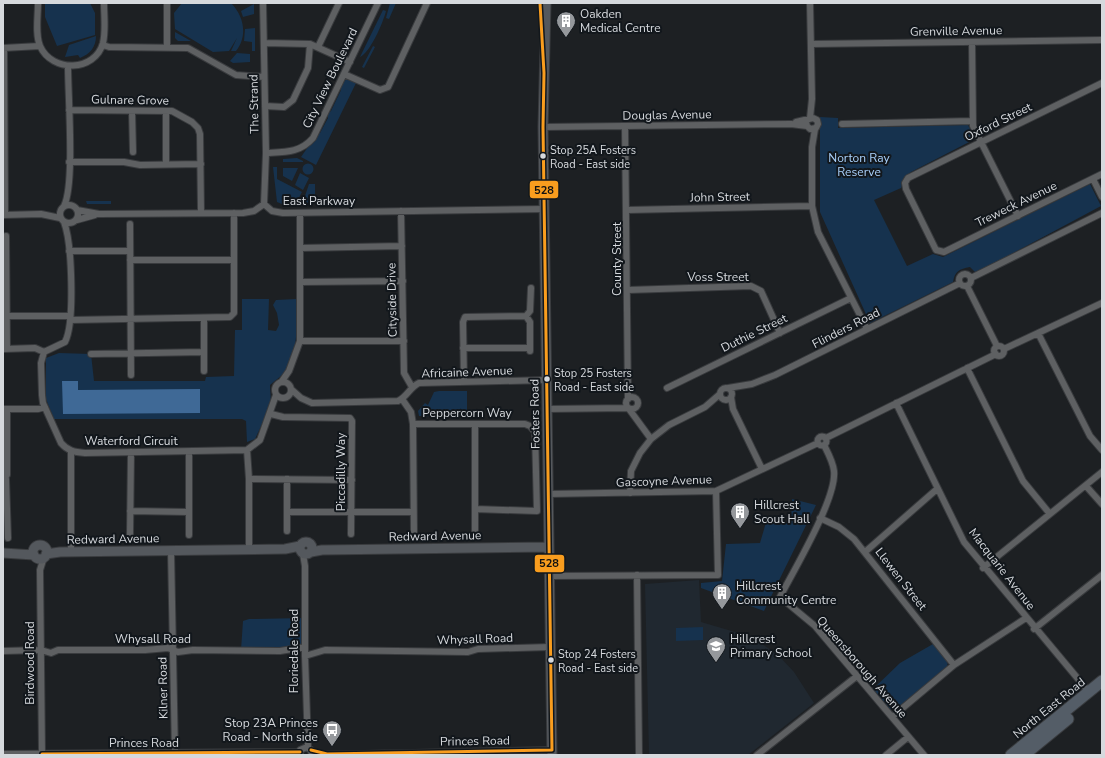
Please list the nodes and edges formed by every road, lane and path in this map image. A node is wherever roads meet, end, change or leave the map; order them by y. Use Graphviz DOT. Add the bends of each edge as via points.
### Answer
graph roads {
  1 [pos="38,3"];
  2 [pos="104,3"];
  3 [pos="167,3"];
  4 [pos="263,3"];
  5 [pos="339,3"];
  6 [pos="378,3"];
  7 [pos="427,3"];
  8 [pos="540,3"];
  9 [pos="546,3"];
  10 [pos="810,3"];
  11 [pos="1102,40"];
  12 [pos="972,42"];
  13 [pos="264,43"];
  14 [pos="310,44"];
  15 [pos="811,44"];
  16 [pos="103,45"];
  17 [pos="40,46"];
  18 [pos="167,47"];
  19 [pos="318,47"];
  20 [pos="3,48"];
  21 [pos="350,62"];
  22 [pos="68,67"];
  23 [pos="544,73"];
  24 [pos="344,74"];
  25 [pos="264,77"];
  26 [pos="1102,82"];
  27 [pos="4,90"];
  28 [pos="265,106"];
  29 [pos="69,110"];
  30 [pos="132,111"];
  31 [pos="166,111"];
  32 [pos="972,121"];
  33 [pos="810,123"];
  34 [pos="842,124"];
  35 [pos="543,127"];
  36 [pos="625,127"];
  37 [pos="4,136"];
  38 [pos="981,142"];
  39 [pos="133,152"];
  40 [pos="266,153"];
  41 [pos="69,162"];
  42 [pos="166,164"];
  43 [pos="201,164"];
  44 [pos="4,170"];
  45 [pos="1102,174"];
  46 [pos="1093,179"];
  47 [pos="68,189"];
  48 [pos="1102,197"];
  49 [pos="264,204"];
  50 [pos="812,206"];
  51 [pos="63,207"];
  52 [pos="76,208"];
  53 [pos="545,209"];
  54 [pos="627,210"];
  55 [pos="401,211"];
  56 [pos="201,212"];
  57 [pos="234,213"];
  58 [pos="300,213"];
  59 [pos="1102,213"];
  60 [pos="41,214"];
  61 [pos="99,214"];
  62 [pos="4,215"];
  63 [pos="1018,216"];
  64 [pos="62,220"];
  65 [pos="75,221"];
  66 [pos="130,224"];
  67 [pos="6,236"];
  68 [pos="402,246"];
  69 [pos="69,248"];
  70 [pos="300,248"];
  71 [pos="130,251"];
  72 [pos="940,252"];
  73 [pos="4,257"];
  74 [pos="130,260"];
  75 [pos="234,260"];
  76 [pos="971,278"];
  77 [pos="403,281"];
  78 [pos="301,282"];
  79 [pos="960,283"];
  80 [pos="967,286"];
  81 [pos="531,288"];
  82 [pos="5,290"];
  83 [pos="628,290"];
  84 [pos="851,298"];
  85 [pos="1102,303"];
  86 [pos="6,316"];
  87 [pos="526,316"];
  88 [pos="70,318"];
  89 [pos="204,319"];
  90 [pos="130,320"];
  91 [pos="867,329"];
  92 [pos="780,333"];
  93 [pos="1038,333"];
  94 [pos="300,341"];
  95 [pos="404,341"];
  96 [pos="997,346"];
  97 [pos="463,348"];
  98 [pos="5,349"];
  99 [pos="1004,350"];
  100 [pos="44,352"];
  101 [pos="204,352"];
  102 [pos="130,353"];
  103 [pos="90,354"];
  104 [pos="996,354"];
  105 [pos="967,368"];
  106 [pos="204,371"];
  107 [pos="290,371"];
  108 [pos="131,375"];
  109 [pos="547,380"];
  110 [pos="282,382"];
  111 [pos="464,382"];
  112 [pos="412,386"];
  113 [pos="740,387"];
  114 [pos="291,388"];
  115 [pos="667,388"];
  116 [pos="728,388"];
  117 [pos="720,394"];
  118 [pos="276,395"];
  119 [pos="732,396"];
  120 [pos="285,398"];
  121 [pos="301,398"];
  122 [pos="402,399"];
  123 [pos="724,400"];
  124 [pos="629,403"];
  125 [pos="896,403"];
  126 [pos="274,404"];
  127 [pos="709,404"];
  128 [pos="45,407"];
  129 [pos="637,408"];
  130 [pos="5,409"];
  131 [pos="547,409"];
  132 [pos="733,409"];
  133 [pos="271,414"];
  134 [pos="634,418"];
  135 [pos="413,424"];
  136 [pos="475,424"];
  137 [pos="651,439"];
  138 [pos="821,444"];
  139 [pos="247,450"];
  140 [pos="1102,450"];
  141 [pos="71,451"];
  142 [pos="131,452"];
  143 [pos="189,452"];
  144 [pos="762,469"];
  145 [pos="1102,472"];
  146 [pos="4,479"];
  147 [pos="250,479"];
  148 [pos="287,479"];
  149 [pos="352,480"];
  150 [pos="1086,486"];
  151 [pos="937,489"];
  152 [pos="716,491"];
  153 [pos="630,493"];
  154 [pos="548,494"];
  155 [pos="1102,504"];
  156 [pos="475,509"];
  157 [pos="130,511"];
  158 [pos="189,512"];
  159 [pos="287,512"];
  160 [pos="352,512"];
  161 [pos="414,512"];
  162 [pos="1050,514"];
  163 [pos="820,518"];
  164 [pos="287,531"];
  165 [pos="475,532"];
  166 [pos="351,534"];
  167 [pos="189,535"];
  168 [pos="414,535"];
  169 [pos="130,536"];
  170 [pos="8,538"];
  171 [pos="549,547"];
  172 [pos="171,550"];
  173 [pos="249,550"];
  174 [pos="306,551"];
  175 [pos="71,552"];
  176 [pos="865,552"];
  177 [pos="3,553"];
  178 [pos="40,553"];
  179 [pos="983,568"];
  180 [pos="637,575"];
  181 [pos="1102,575"];
  182 [pos="550,576"];
  183 [pos="1026,618"];
  184 [pos="1034,629"];
  185 [pos="305,647"];
  186 [pos="550,647"];
  187 [pos="41,650"];
  188 [pos="174,650"];
  189 [pos="3,651"];
  190 [pos="305,656"];
  191 [pos="954,665"];
  192 [pos="857,676"];
  193 [pos="1102,681"];
  194 [pos="1095,694"];
  195 [pos="892,717"];
  196 [pos="908,737"];
  197 [pos="304,752"];
  198 [pos="552,753"];
  199 [pos="3,754"];
  200 [pos="175,754"];
  201 [pos="327,754"];
  202 [pos="402,754"];
  203 [pos="42,755"];
  204 [pos="317,755"];
  205 [pos="639,755"];
  206 [pos="757,755"];
  207 [pos="886,755"];
  208 [pos="924,755"];
  209 [pos="1012,755"];
  210 [pos="1024,755"];
  1 -- 17 [label="street"];
  2 -- 16 [label="street"];
  3 -- 18 [label="street"];
  4 -- 13 [label="street, The Strand"];
  5 -- 19 [label="street"];
  6 -- 21 [label="street, City View Boulevard"];
  7 -- 24 [label="street" via="388,87 380,90"];
  8 -- 23 [label="main road, Fosters Road"];
  9 -- 23 [label="main road, Fosters Road"];
  10 -- 15 [label="street"];
  11 -- 12 [label="street, Grenville Avenue"];
  12 -- 15 [label="street, Grenville Avenue"];
  12 -- 32 [label="street"];
  13 -- 14 [label="street"];
  13 -- 25 [label="street, The Strand"];
  14 -- 19 [label="street"];
  14 -- 28 [label="street" via="309,64 293,100 284,107"];
  15 -- 33 [label="street"];
  16 -- 18 [label="street"];
  16 -- 22 [label="street" via="96,55"];
  17 -- 20 [label="street"];
  17 -- 22 [label="street" via="46,55"];
  18 -- 25 [label="street" via="188,48 236,75"];
  19 -- 21 [label="street"];
  20 -- 27 [label="street"];
  21 -- 24 [label="street, City View Boulevard"];
  22 -- 29 [label="street"];
  23 -- 35 [label="main road, Fosters Road"];
  24 -- 40 [label="street, City View Boulevard" via="313,138 292,152"];
  25 -- 28 [label="street, The Strand"];
  26 -- 38 [label="street, Oxford Street"];
  27 -- 37 [label="street"];
  28 -- 40 [label="street, The Strand"];
  29 -- 30 [label="street, Gulnare Grove"];
  29 -- 41 [label="street"];
  30 -- 31 [label="street, Gulnare Grove"];
  30 -- 39 [label="street"];
  31 -- 42 [label="street"];
  31 -- 43 [label="street, Gulnare Grove" via="172,111 198,128"];
  32 -- 34 [label="street"];
  32 -- 38 [label="street"];
  33 -- 36 [label="street, Douglas Avenue"];
  33 -- 50 [label="street"];
  35 -- 36 [label="street, Douglas Avenue"];
  35 -- 53 [label="main road, Fosters Road"];
  36 -- 54 [label="street, County Street"];
  37 -- 44 [label="street"];
  38 -- 63 [label="street"];
  38 -- 72 [label="street, Oxford Street" via="908,178 905,183 936,250"];
  40 -- 49 [label="street, The Strand"];
  41 -- 42 [label="street"];
  41 -- 47 [label="street"];
  42 -- 43 [label="street"];
  43 -- 56 [label="street, Gulnare Grove"];
  44 -- 62 [label="street"];
  45 -- 46 [label="street, Treweck Avenue"];
  46 -- 48 [label="street"];
  46 -- 63 [label="street, Treweck Avenue"];
  47 -- 51 [label="street"];
  47 -- 52 [label="street"];
  49 -- 57 [label="street" via="254,211"];
  49 -- 58 [label="street, East Parkway" via="272,211"];
  50 -- 54 [label="street, John Street"];
  50 -- 84 [label="street" via="818,232"];
  51 -- 52 [label="street" via="69,205"];
  51 -- 60 [label="street"];
  51 -- 64 [label="street" via="59,213"];
  52 -- 61 [label="street"];
  52 -- 65 [label="street"];
  53 -- 55 [label="street, East Parkway"];
  53 -- 109 [label="main road, Fosters Road"];
  54 -- 83 [label="street, County Street"];
  55 -- 58 [label="street, East Parkway"];
  55 -- 68 [label="street, Cityside Drive"];
  56 -- 57 [label="street"];
  56 -- 61 [label="street"];
  57 -- 75 [label="street"];
  58 -- 70 [label="street"];
  59 -- 76 [label="street"];
  60 -- 62 [label="street"];
  60 -- 64 [label="street"];
  61 -- 65 [label="street"];
  63 -- 72 [label="street, Treweck Avenue"];
  64 -- 65 [label="street"];
  64 -- 69 [label="street"];
  65 -- 69 [label="street"];
  66 -- 71 [label="street"];
  67 -- 73 [label="street"];
  68 -- 70 [label="street"];
  68 -- 77 [label="street, Cityside Drive"];
  69 -- 71 [label="street"];
  69 -- 88 [label="street"];
  70 -- 78 [label="street"];
  71 -- 74 [label="street"];
  73 -- 82 [label="street"];
  74 -- 75 [label="street"];
  74 -- 90 [label="street"];
  75 -- 89 [label="street" via="232,316"];
  76 -- 79 [label="street" via="964,274 960,278"];
  76 -- 80 [label="street"];
  77 -- 78 [label="street"];
  77 -- 95 [label="street, Cityside Drive"];
  78 -- 94 [label="street"];
  79 -- 80 [label="street"];
  79 -- 91 [label="street, Flinders Road"];
  80 -- 96 [label="street"];
  81 -- 87 [label="street" via="531,306"];
  82 -- 86 [label="street"];
  83 -- 92 [label="street, Voss Street" via="751,286 761,291"];
  83 -- 124 [label="street, County Street"];
  84 -- 91 [label="street"];
  84 -- 92 [label="street, Duthie Street"];
  85 -- 93 [label="street"];
  86 -- 88 [label="street"];
  86 -- 98 [label="street"];
  87 -- 97 [label="street" via="465,317 462,322"];
  87 -- 97 [label="street" via="530,322 530,349"];
  88 -- 90 [label="street"];
  88 -- 100 [label="street" via="65,342"];
  89 -- 90 [label="street"];
  89 -- 101 [label="street"];
  90 -- 102 [label="street"];
  91 -- 113 [label="street, Flinders Road" via="775,376"];
  92 -- 115 [label="street, Duthie Street"];
  93 -- 99 [label="street"];
  93 -- 140 [label="street" via="1090,436"];
  94 -- 95 [label="street"];
  94 -- 107 [label="street"];
  95 -- 112 [label="street, Cityside Drive" via="404,373"];
  96 -- 99 [label="street"];
  96 -- 104 [label="street"];
  97 -- 111 [label="street"];
  98 -- 100 [label="street" via="35,348"];
  99 -- 104 [label="street" via="1002,355"];
  100 -- 128 [label="street, Waterford Circuit" via="41,363"];
  101 -- 102 [label="street"];
  101 -- 106 [label="street"];
  102 -- 103 [label="street"];
  102 -- 108 [label="street"];
  104 -- 105 [label="street"];
  105 -- 125 [label="street"];
  105 -- 162 [label="street" via="1023,482"];
  107 -- 110 [label="street"];
  107 -- 114 [label="street"];
  109 -- 111 [label="street, Africaine Avenue"];
  109 -- 131 [label="main road, Fosters Road"];
  110 -- 114 [label="street"];
  110 -- 118 [label="street" via="275,387"];
  111 -- 112 [label="street, Africaine Avenue" via="419,383"];
  112 -- 122 [label="street, Africaine Avenue"];
  113 -- 116 [label="street, Flinders Road"];
  113 -- 119 [label="street, Flinders Road"];
  114 -- 120 [label="street"];
  114 -- 121 [label="street"];
  116 -- 117 [label="street" via="722,389"];
  116 -- 119 [label="street"];
  117 -- 123 [label="street"];
  117 -- 127 [label="street"];
  118 -- 120 [label="street"];
  118 -- 126 [label="street"];
  119 -- 123 [label="street, Flinders Road"];
  119 -- 132 [label="street"];
  120 -- 121 [label="street"];
  120 -- 126 [label="street"];
  121 -- 122 [label="street" via="312,403"];
  122 -- 135 [label="street" via="411,412"];
  123 -- 127 [label="street"];
  123 -- 132 [label="street"];
  124 -- 129 [label="street"];
  124 -- 129 [label="street" via="639,402"];
  124 -- 131 [label="street" via="617,406"];
  124 -- 134 [label="street"];
  125 -- 138 [label="street" via="826,438 827,441"];
  125 -- 151 [label="street, Macquarie Avenue"];
  126 -- 133 [label="street"];
  127 -- 137 [label="street" via="670,425"];
  128 -- 130 [label="street"];
  128 -- 141 [label="street, Waterford Circuit" via="61,443"];
  129 -- 134 [label="street"];
  130 -- 146 [label="street"];
  131 -- 154 [label="main road, Fosters Road"];
  132 -- 144 [label="street"];
  133 -- 139 [label="street" via="260,440"];
  133 -- 149 [label="street, Piccadilly Way" via="283,418 350,418 353,438"];
  134 -- 137 [label="street"];
  135 -- 136 [label="street, Peppercorn Way"];
  135 -- 161 [label="street"];
  136 -- 156 [label="street"];
  136 -- 156 [label="street, Peppercorn Way" via="525,424 536,432 537,511"];
  137 -- 153 [label="street" via="631,471"];
  138 -- 144 [label="street, Gascoyne Avenue"];
  138 -- 163 [label="street" via="834,471 832,493"];
  139 -- 143 [label="street, Waterford Circuit"];
  139 -- 147 [label="street"];
  141 -- 142 [label="street, Waterford Circuit"];
  141 -- 175 [label="street"];
  142 -- 143 [label="street, Waterford Circuit"];
  142 -- 157 [label="street"];
  143 -- 158 [label="street"];
  144 -- 152 [label="street, Gascoyne Avenue"];
  145 -- 150 [label="street"];
  146 -- 170 [label="street"];
  147 -- 148 [label="street"];
  147 -- 173 [label="street"];
  148 -- 149 [label="street"];
  148 -- 159 [label="street"];
  149 -- 160 [label="street, Piccadilly Way"];
  150 -- 155 [label="street"];
  150 -- 162 [label="street"];
  151 -- 176 [label="street"];
  151 -- 179 [label="street, Macquarie Avenue" via="964,542"];
  152 -- 153 [label="street, Gascoyne Avenue"];
  152 -- 180 [label="street" via="718,575"];
  153 -- 154 [label="street, Gascoyne Avenue"];
  154 -- 171 [label="main road, Fosters Road"];
  156 -- 165 [label="street"];
  157 -- 158 [label="street"];
  157 -- 169 [label="street"];
  158 -- 167 [label="street"];
  159 -- 160 [label="street"];
  159 -- 164 [label="street"];
  160 -- 161 [label="street"];
  160 -- 166 [label="street, Piccadilly Way"];
  161 -- 168 [label="street"];
  162 -- 179 [label="street"];
  163 -- 176 [label="street, Llewen Street" via="839,527"];
  163 -- 192 [label="street, Queensborough Avenue" via="780,597 815,626"];
  171 -- 174 [label="main road, Redward Avenue"];
  171 -- 182 [label="main road, Fosters Road"];
  172 -- 173 [label="main road, Redward Avenue"];
  172 -- 175 [label="main road, Redward Avenue"];
  172 -- 188 [label="street, Kilner Road"];
  173 -- 174 [label="main road, Redward Avenue"];
  174 -- 185 [label="street, Floriedale Road"];
  175 -- 178 [label="main road, Redward Avenue"];
  176 -- 191 [label="street, Llewen Street"];
  177 -- 178 [label="main road, Redward Avenue"];
  178 -- 187 [label="street, Birdwood Road"];
  179 -- 183 [label="street, Macquarie Avenue"];
  180 -- 182 [label="street"];
  180 -- 205 [label="street"];
  181 -- 184 [label="street"];
  182 -- 186 [label="main road, Fosters Road"];
  183 -- 184 [label="street, Macquarie Avenue"];
  183 -- 191 [label="street"];
  184 -- 194 [label="street, Macquarie Avenue"];
  185 -- 188 [label="street, Whysall Road" via="280,651"];
  185 -- 190 [label="street, Floriedale Road"];
  186 -- 190 [label="street, Whysall Road" via="478,649 468,652 325,650"];
  186 -- 198 [label="main road, Fosters Road"];
  187 -- 188 [label="street, Whysall Road" via="51,653 58,650"];
  187 -- 189 [label="street, Whysall Road"];
  187 -- 203 [label="street, Birdwood Road"];
  188 -- 200 [label="street, Kilner Road"];
  190 -- 197 [label="street, Floriedale Road"];
  191 -- 195 [label="street"];
  192 -- 195 [label="street, Queensborough Avenue"];
  192 -- 206 [label="street"];
  193 -- 194 [label="highway, North East Road"];
  194 -- 209 [label="highway, North East Road"];
  194 -- 210 [label="highway, North East Road"];
  195 -- 196 [label="street, Queensborough Avenue"];
  196 -- 207 [label="street"];
  196 -- 208 [label="street, Queensborough Avenue"];
  197 -- 200 [label="street, Princes Road"];
  197 -- 201 [label="street, Princes Road"];
  198 -- 202 [label="street, Princes Road"];
  199 -- 203 [label="street, Princes Road"];
  200 -- 203 [label="street, Princes Road"];
  201 -- 202 [label="street, Princes Road"];
  201 -- 204 [label="street, Princes Road"];
}
